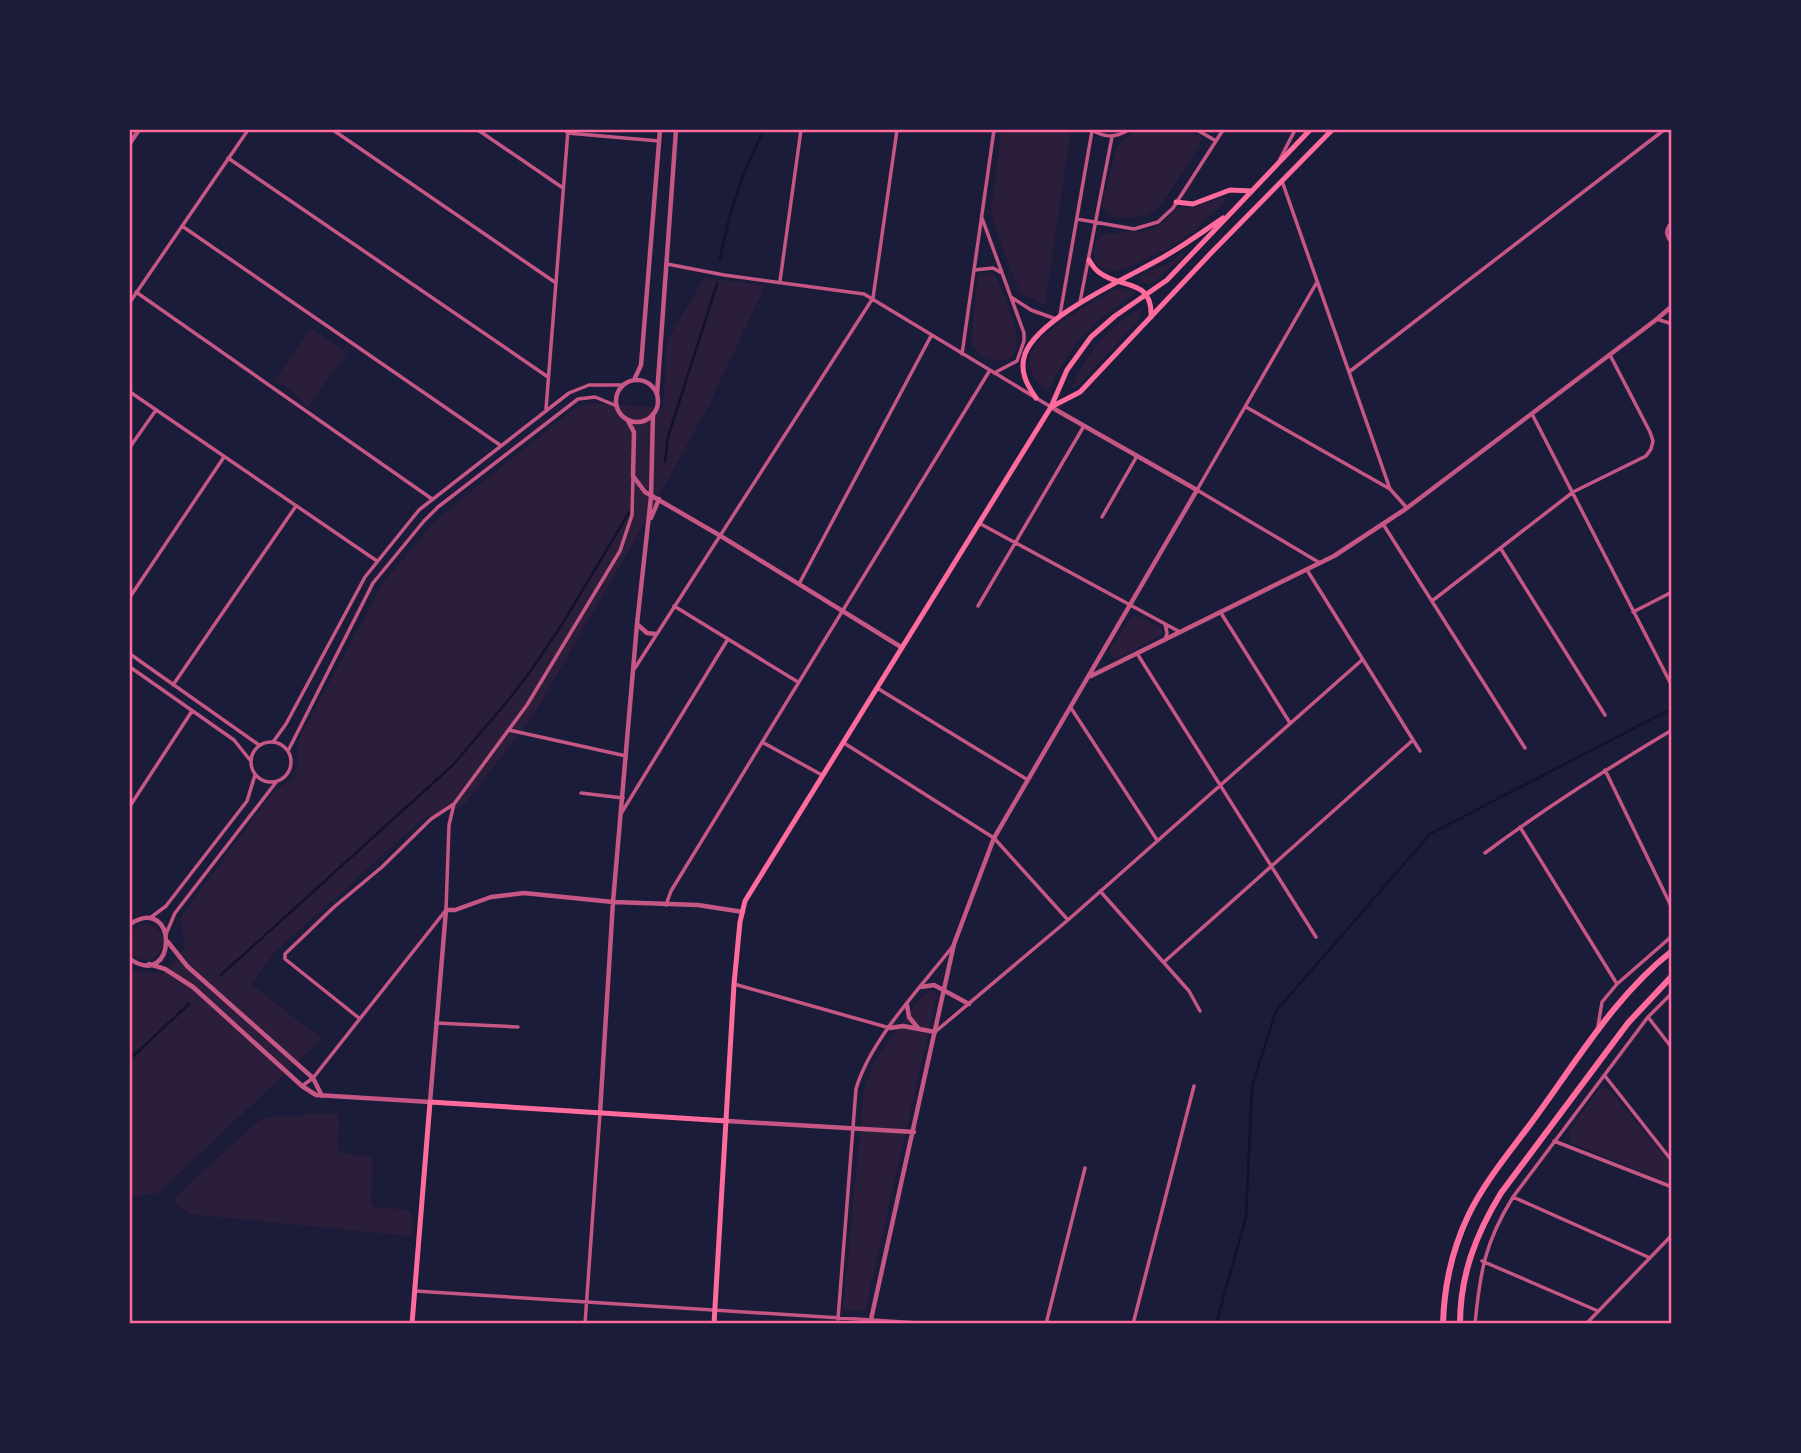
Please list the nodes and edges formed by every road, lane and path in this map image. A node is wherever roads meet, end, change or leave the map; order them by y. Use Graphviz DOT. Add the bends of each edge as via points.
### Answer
graph roads {
  1 [pos="139,130"];
  2 [pos="247,130"];
  3 [pos="333,130"];
  4 [pos="478,130"];
  5 [pos="660,130"];
  6 [pos="676,130"];
  7 [pos="801,130"];
  8 [pos="897,130"];
  9 [pos="994,130"];
  10 [pos="1092,130"];
  11 [pos="1128,130"];
  12 [pos="1197,130"];
  13 [pos="1223,130"];
  14 [pos="1295,130"];
  15 [pos="1310,130"];
  16 [pos="1332,130"];
  17 [pos="1664,130"];
  18 [pos="568,132"];
  19 [pos="1112,137"];
  20 [pos="659,141"];
  21 [pos="1216,141"];
  22 [pos="130,143"];
  23 [pos="228,158"];
  24 [pos="1279,162"];
  25 [pos="1282,180"];
  26 [pos="563,188"];
  27 [pos="1252,191"];
  28 [pos="1177,202"];
  29 [pos="1234,210"];
  30 [pos="981,216"];
  31 [pos="1077,219"];
  32 [pos="1671,222"];
  33 [pos="1095,223"];
  34 [pos="182,226"];
  35 [pos="1671,243"];
  36 [pos="1089,260"];
  37 [pos="666,264"];
  38 [pos="974,271"];
  39 [pos="1002,273"];
  40 [pos="780,281"];
  41 [pos="1118,281"];
  42 [pos="1317,282"];
  43 [pos="556,283"];
  44 [pos="136,292"];
  45 [pos="1146,296"];
  46 [pos="1011,297"];
  47 [pos="873,298"];
  48 [pos="130,302"];
  49 [pos="1079,304"];
  50 [pos="1671,306"];
  51 [pos="1151,317"];
  52 [pos="1058,318"];
  53 [pos="1657,319"];
  54 [pos="1671,324"];
  55 [pos="932,335"];
  56 [pos="962,354"];
  57 [pos="1610,355"];
  58 [pos="992,372"];
  59 [pos="1349,372"];
  60 [pos="548,377"];
  61 [pos="634,380"];
  62 [pos="623,385"];
  63 [pos="130,393"];
  64 [pos="657,395"];
  65 [pos="1036,398"];
  66 [pos="617,406"];
  67 [pos="1051,407"];
  68 [pos="1246,407"];
  69 [pos="546,409"];
  70 [pos="156,410"];
  71 [pos="653,414"];
  72 [pos="1532,414"];
  73 [pos="627,419"];
  74 [pos="1084,426"];
  75 [pos="500,445"];
  76 [pos="130,447"];
  77 [pos="1137,456"];
  78 [pos="224,457"];
  79 [pos="633,476"];
  80 [pos="1390,489"];
  81 [pos="1197,490"];
  82 [pos="1573,492"];
  83 [pos="651,496"];
  84 [pos="432,499"];
  85 [pos="659,499"];
  86 [pos="296,506"];
  87 [pos="1407,508"];
  88 [pos="1102,517"];
  89 [pos="649,522"];
  90 [pos="979,523"];
  91 [pos="1382,524"];
  92 [pos="719,535"];
  93 [pos="1015,542"];
  94 [pos="1501,549"];
  95 [pos="377,561"];
  96 [pos="1320,563"];
  97 [pos="1307,569"];
  98 [pos="799,584"];
  99 [pos="1671,592"];
  100 [pos="130,597"];
  101 [pos="1432,601"];
  102 [pos="1130,605"];
  103 [pos="674,606"];
  104 [pos="978,606"];
  105 [pos="843,611"];
  106 [pos="1633,612"];
  107 [pos="1221,613"];
  108 [pos="637,624"];
  109 [pos="1165,624"];
  110 [pos="1182,633"];
  111 [pos="656,634"];
  112 [pos="729,639"];
  113 [pos="1164,642"];
  114 [pos="901,647"];
  115 [pos="130,654"];
  116 [pos="1138,655"];
  117 [pos="1362,660"];
  118 [pos="130,667"];
  119 [pos="634,670"];
  120 [pos="1089,677"];
  121 [pos="798,682"];
  122 [pos="173,685"];
  123 [pos="1671,686"];
  124 [pos="876,688"];
  125 [pos="1071,708"];
  126 [pos="193,711"];
  127 [pos="1605,715"];
  128 [pos="1290,723"];
  129 [pos="509,730"];
  130 [pos="1671,730"];
  131 [pos="1413,740"];
  132 [pos="273,742"];
  133 [pos="762,742"];
  134 [pos="842,742"];
  135 [pos="259,745"];
  136 [pos="1525,748"];
  137 [pos="288,751"];
  138 [pos="1420,751"];
  139 [pos="626,756"];
  140 [pos="250,760"];
  141 [pos="1605,770"];
  142 [pos="255,775"];
  143 [pos="822,775"];
  144 [pos="1028,780"];
  145 [pos="277,782"];
  146 [pos="1220,785"];
  147 [pos="581,793"];
  148 [pos="623,798"];
  149 [pos="454,804"];
  150 [pos="130,806"];
  151 [pos="622,812"];
  152 [pos="1520,827"];
  153 [pos="994,838"];
  154 [pos="1157,840"];
  155 [pos="1485,853"];
  156 [pos="1271,865"];
  157 [pos="1100,891"];
  158 [pos="613,902"];
  159 [pos="666,905"];
  160 [pos="1671,908"];
  161 [pos="446,910"];
  162 [pos="743,912"];
  163 [pos="149,919"];
  164 [pos="1068,920"];
  165 [pos="131,922"];
  166 [pos="166,934"];
  167 [pos="1671,936"];
  168 [pos="1316,937"];
  169 [pos="167,942"];
  170 [pos="954,944"];
  171 [pos="1671,951"];
  172 [pos="130,959"];
  173 [pos="1164,962"];
  174 [pos="149,964"];
  175 [pos="1671,976"];
  176 [pos="734,984"];
  177 [pos="1617,984"];
  178 [pos="920,987"];
  179 [pos="944,990"];
  180 [pos="1671,993"];
  181 [pos="969,1004"];
  182 [pos="907,1005"];
  183 [pos="1200,1011"];
  184 [pos="1648,1017"];
  185 [pos="359,1018"];
  186 [pos="436,1023"];
  187 [pos="518,1027"];
  188 [pos="890,1028"];
  189 [pos="918,1028"];
  190 [pos="935,1032"];
  191 [pos="1598,1032"];
  192 [pos="1671,1048"];
  193 [pos="1605,1076"];
  194 [pos="313,1078"];
  195 [pos="302,1086"];
  196 [pos="1194,1086"];
  197 [pos="323,1096"];
  198 [pos="430,1102"];
  199 [pos="600,1113"];
  200 [pos="727,1121"];
  201 [pos="853,1129"];
  202 [pos="914,1132"];
  203 [pos="1554,1141"];
  204 [pos="1671,1161"];
  205 [pos="1086,1168"];
  206 [pos="1671,1187"];
  207 [pos="1513,1197"];
  208 [pos="1671,1235"];
  209 [pos="1648,1257"];
  210 [pos="1482,1261"];
  211 [pos="415,1291"];
  212 [pos="587,1301"];
  213 [pos="715,1310"];
  214 [pos="1598,1311"];
  215 [pos="838,1319"];
  216 [pos="871,1322"];
  217 [pos="412,1324"];
  218 [pos="585,1324"];
  219 [pos="713,1324"];
  220 [pos="935,1324"];
  221 [pos="1046,1324"];
  222 [pos="1133,1324"];
  223 [pos="1443,1324"];
  224 [pos="1460,1324"];
  225 [pos="1475,1324"];
  226 [pos="1586,1324"];
  1 -- 22 [label="street"];
  2 -- 23 [label="street"];
  3 -- 43 [label="street"];
  4 -- 26 [label="street"];
  5 -- 20 [label="street"];
  6 -- 37 [label="street"];
  7 -- 40 [label="street"];
  8 -- 47 [label="street"];
  9 -- 30 [label="street"];
  10 -- 19 [label="street"];
  10 -- 31 [label="street"];
  11 -- 19 [label="street"];
  12 -- 21 [label="street"];
  13 -- 21 [label="street"];
  14 -- 24 [label="street"];
  15 -- 24 [label="main road"];
  16 -- 25 [label="main road"];
  17 -- 59 [label="street"];
  18 -- 20 [label="street"];
  18 -- 26 [label="street"];
  19 -- 33 [label="street"];
  20 -- 61 [label="street" via="641,365"];
  21 -- 28 [label="street"];
  23 -- 34 [label="street"];
  23 -- 60 [label="street"];
  24 -- 27 [label="main road"];
  25 -- 42 [label="street"];
  25 -- 51 [label="main road"];
  26 -- 43 [label="street"];
  27 -- 28 [label="main road" via="1230,190 1193,204"];
  27 -- 29 [label="main road"];
  28 -- 33 [label="street" via="1163,219 1143,228"];
  29 -- 41 [label="main road"];
  29 -- 45 [label="main road"];
  30 -- 38 [label="street"];
  30 -- 39 [label="street"];
  31 -- 33 [label="street"];
  31 -- 52 [label="street"];
  32 -- 35 [label="street" via="1666,233"];
  33 -- 36 [label="street"];
  34 -- 44 [label="street"];
  34 -- 75 [label="street"];
  36 -- 41 [label="main road" via="1101,274"];
  36 -- 49 [label="street"];
  37 -- 40 [label="street"];
  37 -- 64 [label="street"];
  38 -- 39 [label="street" via="993,268"];
  38 -- 56 [label="street"];
  39 -- 46 [label="street"];
  40 -- 47 [label="street"];
  41 -- 45 [label="main road" via="1139,288"];
  41 -- 49 [label="main road"];
  42 -- 59 [label="street"];
  42 -- 68 [label="street"];
  43 -- 60 [label="street"];
  44 -- 48 [label="street"];
  44 -- 84 [label="street"];
  45 -- 51 [label="main road"];
  45 -- 67 [label="main road" via="1081,348"];
  46 -- 52 [label="street" via="1031,310"];
  46 -- 58 [label="street" via="1024,341 1017,361"];
  47 -- 55 [label="street"];
  47 -- 92 [label="street"];
  49 -- 52 [label="main road"];
  50 -- 53 [label="street"];
  51 -- 67 [label="main road" via="1080,392"];
  52 -- 65 [label="main road" via="1026,352 1024,375"];
  53 -- 54 [label="street"];
  53 -- 57 [label="street"];
  55 -- 56 [label="street"];
  55 -- 98 [label="street"];
  56 -- 58 [label="street"];
  57 -- 72 [label="street"];
  57 -- 82 [label="street" via="1650,432 1651,449 1640,460"];
  58 -- 65 [label="street"];
  58 -- 105 [label="street"];
  59 -- 80 [label="street"];
  60 -- 69 [label="street"];
  61 -- 62 [label="street"];
  61 -- 64 [label="street" via="650,385"];
  62 -- 66 [label="street"];
  62 -- 69 [label="street" via="589,385"];
  63 -- 70 [label="street"];
  64 -- 71 [label="street"];
  65 -- 67 [label="street"];
  66 -- 73 [label="street"];
  66 -- 137 [label="street" via="595,397 578,399 424,521 373,583"];
  67 -- 74 [label="street"];
  67 -- 90 [label="main road"];
  68 -- 80 [label="street"];
  68 -- 81 [label="street"];
  69 -- 75 [label="street"];
  70 -- 76 [label="street"];
  70 -- 78 [label="street"];
  71 -- 73 [label="street" via="641,421"];
  71 -- 83 [label="street"];
  72 -- 82 [label="street"];
  72 -- 87 [label="street"];
  73 -- 79 [label="street" via="634,432"];
  74 -- 77 [label="street"];
  74 -- 93 [label="street"];
  75 -- 84 [label="street"];
  77 -- 81 [label="street"];
  77 -- 88 [label="street"];
  78 -- 86 [label="street"];
  78 -- 100 [label="street"];
  79 -- 83 [label="street"];
  79 -- 129 [label="street" via="632,515 620,551"];
  80 -- 87 [label="street"];
  81 -- 96 [label="street"];
  81 -- 102 [label="street"];
  82 -- 94 [label="street"];
  82 -- 106 [label="street"];
  83 -- 85 [label="street"];
  83 -- 89 [label="street"];
  84 -- 95 [label="street"];
  85 -- 89 [label="street"];
  85 -- 92 [label="street"];
  86 -- 95 [label="street"];
  86 -- 122 [label="street"];
  87 -- 91 [label="street"];
  89 -- 108 [label="street"];
  90 -- 93 [label="street"];
  90 -- 114 [label="main road"];
  91 -- 96 [label="street"];
  91 -- 101 [label="street"];
  92 -- 98 [label="street"];
  92 -- 103 [label="street"];
  93 -- 102 [label="street"];
  93 -- 104 [label="street"];
  94 -- 101 [label="street"];
  94 -- 127 [label="street"];
  95 -- 132 [label="street"];
  96 -- 97 [label="street"];
  97 -- 107 [label="street"];
  97 -- 117 [label="street"];
  98 -- 105 [label="street"];
  99 -- 106 [label="street"];
  101 -- 136 [label="street"];
  102 -- 109 [label="street"];
  102 -- 120 [label="street"];
  103 -- 111 [label="street"];
  103 -- 112 [label="street"];
  105 -- 114 [label="street"];
  105 -- 121 [label="street"];
  106 -- 123 [label="street"];
  107 -- 110 [label="street"];
  107 -- 128 [label="street"];
  108 -- 111 [label="street"];
  108 -- 119 [label="street"];
  109 -- 110 [label="street"];
  109 -- 113 [label="street"];
  110 -- 113 [label="street"];
  111 -- 119 [label="street"];
  112 -- 121 [label="street"];
  112 -- 151 [label="street"];
  113 -- 116 [label="street"];
  114 -- 124 [label="main road"];
  115 -- 122 [label="street"];
  116 -- 120 [label="street"];
  116 -- 146 [label="street"];
  117 -- 128 [label="street"];
  117 -- 131 [label="street"];
  118 -- 126 [label="street"];
  119 -- 139 [label="street"];
  120 -- 125 [label="street"];
  121 -- 133 [label="street"];
  122 -- 135 [label="street"];
  124 -- 134 [label="main road"];
  124 -- 144 [label="street"];
  125 -- 144 [label="street"];
  125 -- 154 [label="street"];
  126 -- 140 [label="street" via="233,740"];
  126 -- 150 [label="street"];
  128 -- 146 [label="street"];
  129 -- 139 [label="street"];
  129 -- 149 [label="street"];
  130 -- 141 [label="street"];
  131 -- 138 [label="street"];
  131 -- 156 [label="street"];
  132 -- 135 [label="street"];
  132 -- 137 [label="street"];
  133 -- 143 [label="street"];
  133 -- 159 [label="street"];
  134 -- 143 [label="main road"];
  134 -- 153 [label="street"];
  135 -- 140 [label="street"];
  137 -- 145 [label="street" via="290,769"];
  139 -- 148 [label="street"];
  140 -- 142 [label="street"];
  141 -- 152 [label="street"];
  141 -- 160 [label="street"];
  142 -- 145 [label="street"];
  142 -- 163 [label="street" via="247,800 166,906"];
  143 -- 162 [label="main road" via="755,884"];
  144 -- 153 [label="street"];
  145 -- 166 [label="street" via="175,913"];
  146 -- 154 [label="street"];
  146 -- 156 [label="street"];
  147 -- 148 [label="street"];
  148 -- 151 [label="street"];
  149 -- 161 [label="street"];
  149 -- 185 [label="street" via="286,952 285,957"];
  151 -- 158 [label="street"];
  152 -- 155 [label="street"];
  152 -- 177 [label="street"];
  153 -- 164 [label="street"];
  153 -- 170 [label="street"];
  154 -- 157 [label="street"];
  156 -- 168 [label="street"];
  156 -- 173 [label="street"];
  157 -- 164 [label="street"];
  157 -- 173 [label="street"];
  158 -- 159 [label="street"];
  158 -- 161 [label="street" via="512,893"];
  158 -- 199 [label="street"];
  159 -- 162 [label="street"];
  161 -- 185 [label="street"];
  161 -- 186 [label="street"];
  162 -- 176 [label="main road"];
  163 -- 165 [label="street"];
  163 -- 166 [label="street"];
  164 -- 181 [label="street"];
  166 -- 169 [label="street"];
  167 -- 177 [label="street"];
  169 -- 174 [label="street" via="162,957"];
  169 -- 194 [label="street" via="187,966"];
  170 -- 178 [label="street"];
  170 -- 179 [label="street"];
  171 -- 191 [label="main road" via="1628,992"];
  172 -- 174 [label="street"];
  173 -- 183 [label="street"];
  174 -- 195 [label="street" via="193,987"];
  175 -- 224 [label="main road" via="1628,1024 1501,1193 1470,1255"];
  176 -- 188 [label="street"];
  176 -- 200 [label="main road"];
  177 -- 191 [label="street" via="1602,1002"];
  178 -- 179 [label="street" via="934,985"];
  178 -- 182 [label="street"];
  179 -- 181 [label="street"];
  179 -- 190 [label="street"];
  180 -- 184 [label="street"];
  181 -- 190 [label="street"];
  182 -- 188 [label="street"];
  182 -- 189 [label="street"];
  184 -- 192 [label="street"];
  184 -- 193 [label="street"];
  185 -- 194 [label="street"];
  186 -- 187 [label="street"];
  186 -- 198 [label="street"];
  188 -- 189 [label="street"];
  188 -- 201 [label="street" via="860,1075"];
  189 -- 190 [label="street"];
  190 -- 202 [label="street"];
  191 -- 223 [label="main road" via="1469,1213 1450,1264"];
  193 -- 203 [label="street"];
  193 -- 204 [label="street"];
  194 -- 195 [label="street"];
  194 -- 197 [label="street"];
  195 -- 197 [label="street"];
  196 -- 222 [label="street"];
  197 -- 198 [label="street"];
  198 -- 199 [label="main road"];
  198 -- 211 [label="main road"];
  199 -- 200 [label="main road"];
  199 -- 212 [label="street"];
  200 -- 201 [label="street"];
  200 -- 213 [label="main road"];
  201 -- 202 [label="street"];
  201 -- 215 [label="street"];
  202 -- 216 [label="street"];
  203 -- 206 [label="street"];
  203 -- 207 [label="street"];
  205 -- 221 [label="street"];
  207 -- 209 [label="street"];
  207 -- 210 [label="street"];
  208 -- 209 [label="street"];
  209 -- 214 [label="street"];
  210 -- 214 [label="street"];
  210 -- 225 [label="street"];
  211 -- 212 [label="street"];
  211 -- 217 [label="main road"];
  212 -- 213 [label="street"];
  212 -- 218 [label="street"];
  213 -- 215 [label="street"];
  213 -- 219 [label="main road"];
  214 -- 226 [label="street"];
  215 -- 216 [label="street"];
  216 -- 220 [label="street"];
}
